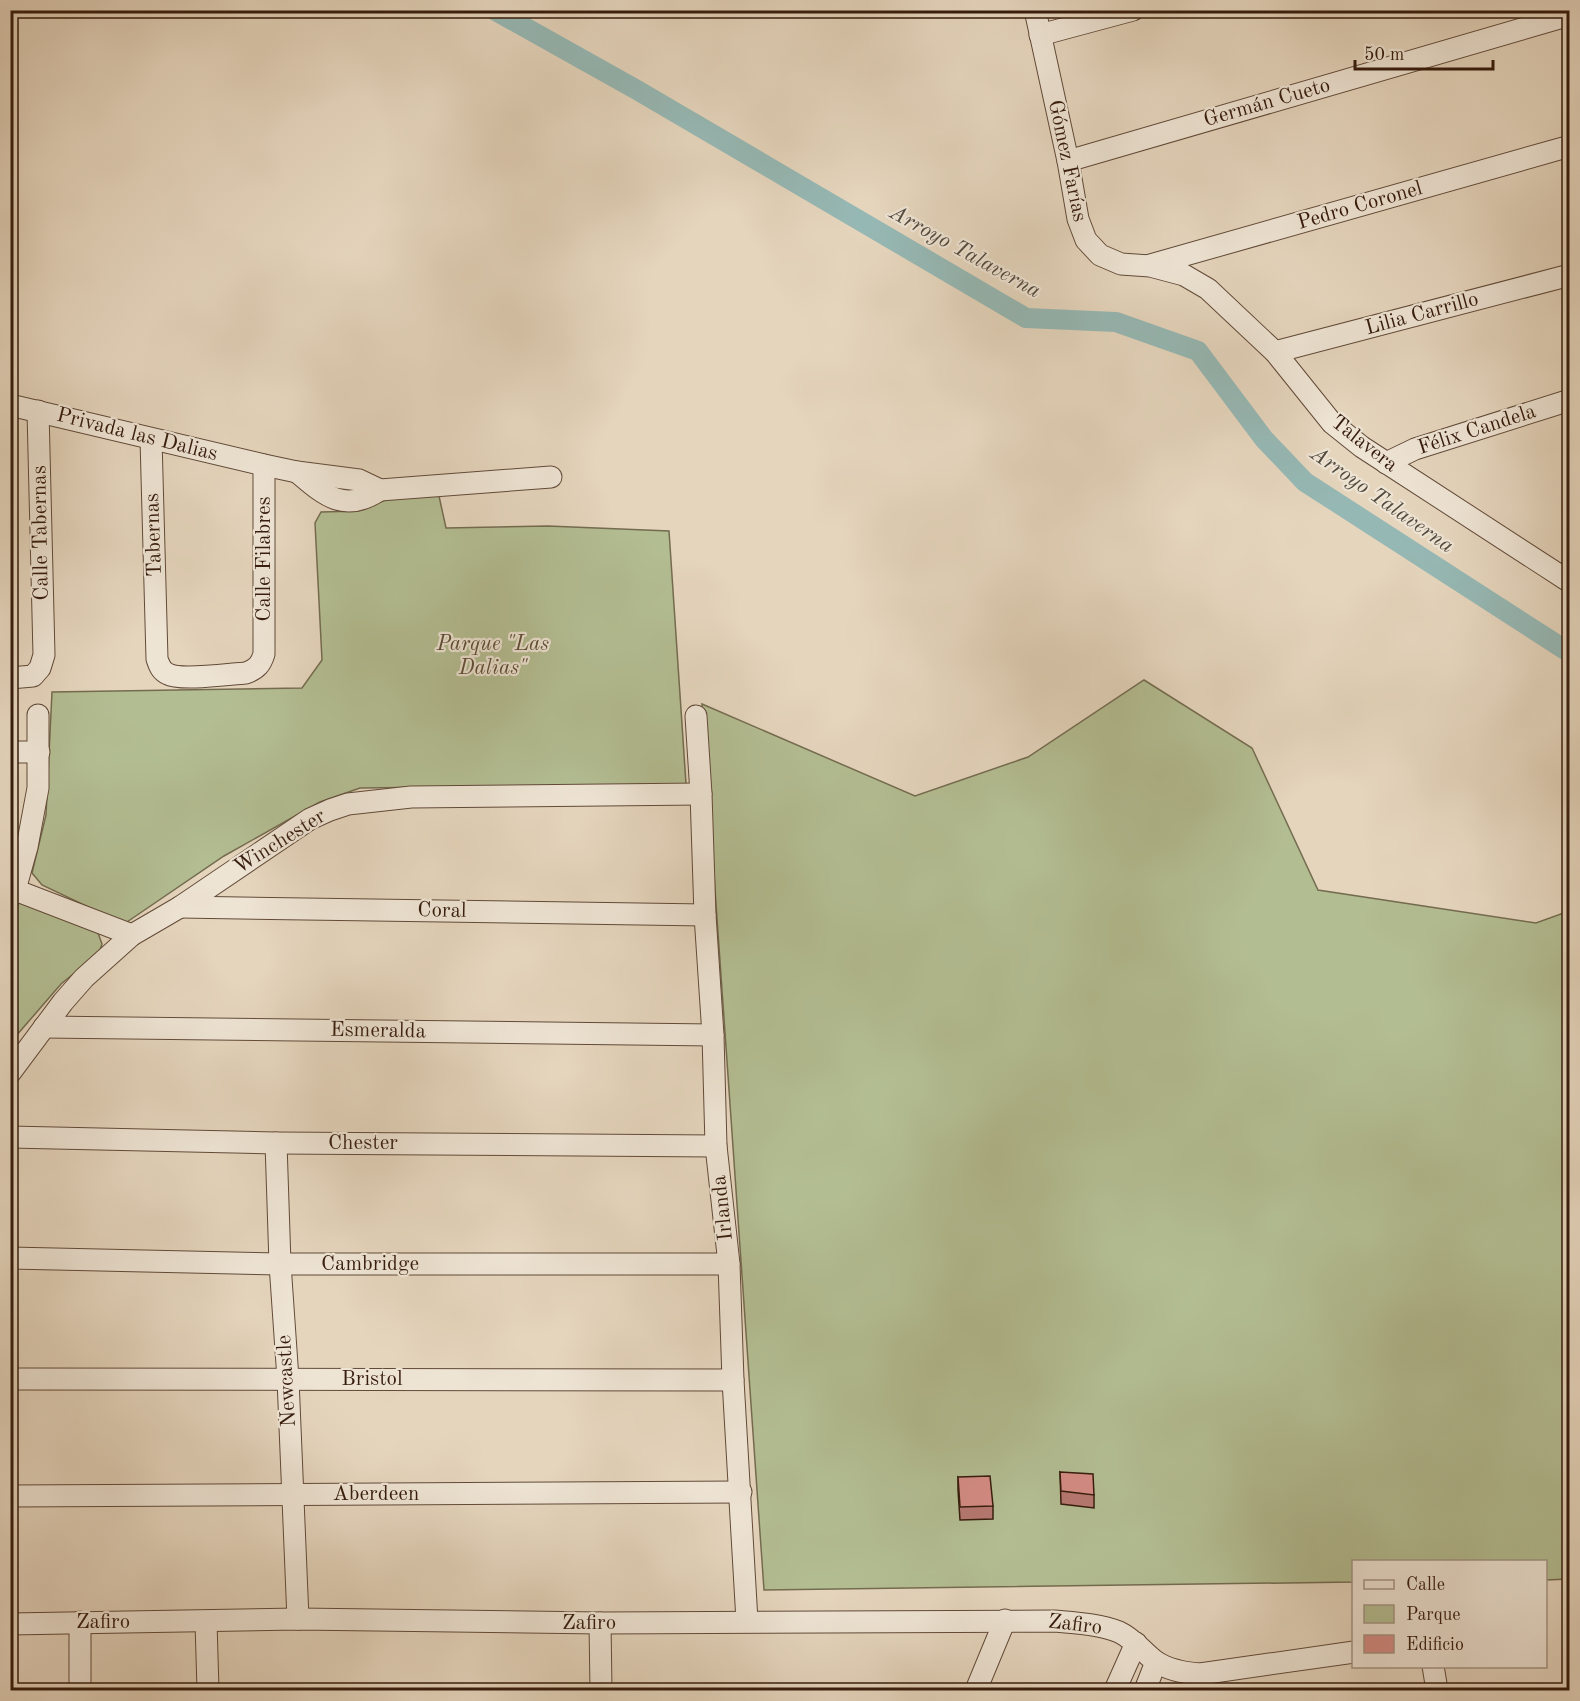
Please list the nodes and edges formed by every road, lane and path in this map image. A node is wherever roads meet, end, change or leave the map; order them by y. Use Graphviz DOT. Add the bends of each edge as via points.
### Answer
graph roads {
  1 [pos="1035,10"];
  2 [pos="1133,10"];
  3 [pos="1569,15"];
  4 [pos="1040,35"];
  5 [pos="1569,146"];
  6 [pos="1068,161"];
  7 [pos="1150,266"];
  8 [pos="1569,275"];
  9 [pos="1275,352"];
  10 [pos="1569,400"];
  11 [pos="10,405"];
  12 [pos="38,411"];
  13 [pos="151,439"];
  14 [pos="1386,463"];
  15 [pos="264,465"];
  16 [pos="551,477"];
  17 [pos="1569,582"];
  18 [pos="264,654"];
  19 [pos="10,678"];
  20 [pos="38,715"];
  21 [pos="696,716"];
  22 [pos="10,752"];
  23 [pos="39,752"];
  24 [pos="701,794"];
  25 [pos="14,884"];
  26 [pos="180,907"];
  27 [pos="705,915"];
  28 [pos="132,935"];
  29 [pos="44,1027"];
  30 [pos="712,1035"];
  31 [pos="10,1073"];
  32 [pos="10,1137"];
  33 [pos="276,1143"];
  34 [pos="716,1146"];
  35 [pos="10,1258"];
  36 [pos="280,1264"];
  37 [pos="729,1264"];
  38 [pos="10,1379"];
  39 [pos="288,1379"];
  40 [pos="733,1380"];
  41 [pos="741,1492"];
  42 [pos="292,1495"];
  43 [pos="10,1496"];
  44 [pos="298,1619"];
  45 [pos="1005,1620"];
  46 [pos="747,1621"];
  47 [pos="80,1622"];
  48 [pos="206,1622"];
  49 [pos="600,1623"];
  50 [pos="10,1624"];
  51 [pos="1136,1643"];
  52 [pos="1352,1652"];
  53 [pos="1156,1662"];
  54 [pos="1433,1668"];
  55 [pos="80,1690"];
  56 [pos="208,1690"];
  57 [pos="601,1690"];
  58 [pos="976,1690"];
  59 [pos="1115,1690"];
  60 [pos="1145,1690"];
  61 [pos="1437,1690"];
  1 -- 4 [label="street, Gómez Farías"];
  2 -- 4 [label="street"];
  3 -- 6 [label="street, Germán Cueto"];
  4 -- 6 [label="street, Gómez Farías"];
  5 -- 7 [label="street, Pedro Coronel"];
  6 -- 7 [label="street, Gómez Farías" via="1078,219 1086,240 1100,255 1121,264"];
  7 -- 9 [label="street, Talavera" via="1184,275 1208,289"];
  8 -- 9 [label="street, Lilia Carrillo"];
  9 -- 14 [label="street, Talavera" via="1332,423"];
  10 -- 14 [label="street, Félix Candela" via="1415,449"];
  11 -- 12 [label="street, Privada las Dalias"];
  12 -- 13 [label="street, Privada las Dalias"];
  12 -- 19 [label="street, Calle Tabernas" via="44,655 33,676"];
  13 -- 15 [label="street, Privada las Dalias"];
  13 -- 18 [label="street, Tabernas" via="160,668 169,675 184,677 246,673 255,670"];
  14 -- 17 [label="street, Talavera"];
  15 -- 16 [label="street" via="359,480 380,490"];
  15 -- 18 [label="street, Calle Filabres"];
  20 -- 23 [label="street"];
  21 -- 24 [label="street, Irlanda"];
  22 -- 23 [label="street"];
  23 -- 25 [label="street" via="32,823"];
  24 -- 26 [label="street, Winchester" via="411,797 348,804 310,819"];
  24 -- 27 [label="street, Irlanda"];
  25 -- 28 [label="street"];
  26 -- 27 [label="street, Coral"];
  26 -- 28 [label="street, Winchester"];
  27 -- 30 [label="street, Irlanda"];
  28 -- 29 [label="street, Winchester" via="84,978"];
  29 -- 30 [label="street, Esmeralda"];
  29 -- 31 [label="street, Winchester"];
  30 -- 34 [label="street, Irlanda"];
  32 -- 33 [label="street, Chester"];
  33 -- 34 [label="street, Chester"];
  33 -- 36 [label="street, Newcastle"];
  34 -- 37 [label="street, Irlanda"];
  35 -- 36 [label="street, Cambridge"];
  36 -- 37 [label="street, Cambridge"];
  36 -- 39 [label="street, Newcastle"];
  37 -- 40 [label="street, Irlanda"];
  38 -- 39 [label="street, Bristol"];
  39 -- 40 [label="street, Bristol"];
  39 -- 42 [label="street, Newcastle"];
  40 -- 41 [label="street, Irlanda"];
  41 -- 42 [label="street, Aberdeen"];
  41 -- 46 [label="street, Irlanda"];
  42 -- 43 [label="street, Aberdeen"];
  42 -- 44 [label="street, Newcastle"];
  44 -- 48 [label="street, Zafiro"];
  44 -- 49 [label="street, Zafiro"];
  45 -- 46 [label="street, Zafiro"];
  45 -- 51 [label="street, Zafiro" via="1089,1624 1119,1632"];
  45 -- 58 [label="street"];
  46 -- 49 [label="street, Zafiro"];
  47 -- 48 [label="street, Zafiro"];
  47 -- 50 [label="street, Zafiro"];
  47 -- 55 [label="street"];
  48 -- 56 [label="street"];
  49 -- 57 [label="street"];
  51 -- 53 [label="street, Zafiro"];
  51 -- 59 [label="street"];
  52 -- 53 [label="street" via="1200,1674"];
  53 -- 60 [label="street"];
  54 -- 61 [label="street"];
}
